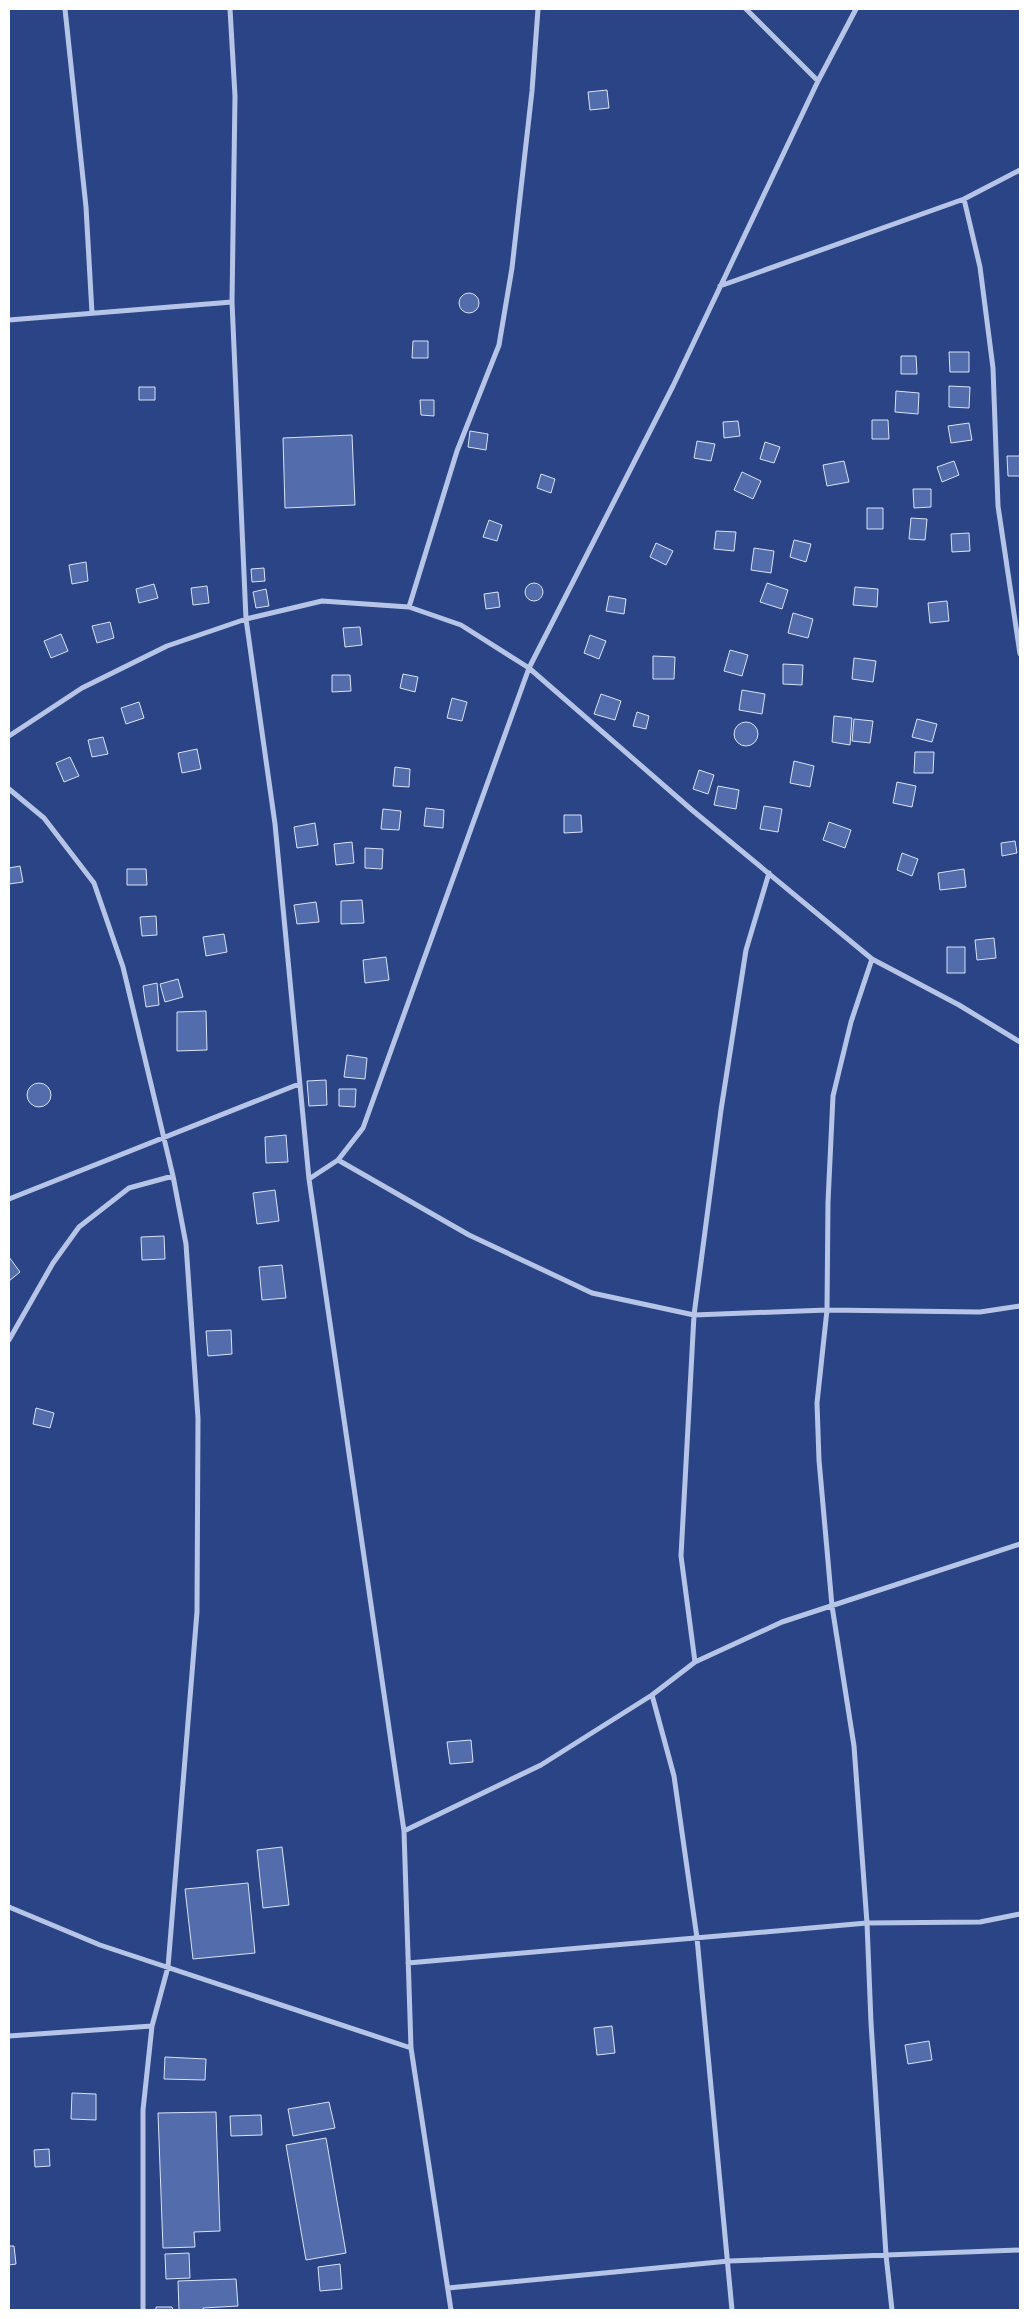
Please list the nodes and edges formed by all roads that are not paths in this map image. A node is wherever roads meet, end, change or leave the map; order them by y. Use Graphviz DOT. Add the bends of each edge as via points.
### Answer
graph roads {
  1 [pos="65,9"];
  2 [pos="230,9"];
  3 [pos="538,9"];
  4 [pos="746,9"];
  5 [pos="856,9"];
  6 [pos="818,81"];
  7 [pos="1020,170"];
  8 [pos="964,199"];
  9 [pos="720,286"];
  10 [pos="232,302"];
  11 [pos="92,313"];
  12 [pos="9,320"];
  13 [pos="409,608"];
  14 [pos="246,619"];
  15 [pos="1020,654"];
  16 [pos="529,668"];
  17 [pos="9,736"];
  18 [pos="9,789"];
  19 [pos="769,873"];
  20 [pos="872,959"];
  21 [pos="1020,1042"];
  22 [pos="300,1084"];
  23 [pos="163,1138"];
  24 [pos="338,1160"];
  25 [pos="173,1176"];
  26 [pos="309,1179"];
  27 [pos="9,1199"];
  28 [pos="1020,1306"];
  29 [pos="827,1310"];
  30 [pos="694,1315"];
  31 [pos="9,1340"];
  32 [pos="1020,1544"];
  33 [pos="832,1606"];
  34 [pos="695,1662"];
  35 [pos="652,1695"];
  36 [pos="404,1832"];
  37 [pos="9,1907"];
  38 [pos="1020,1914"];
  39 [pos="867,1923"];
  40 [pos="697,1938"];
  41 [pos="408,1963"];
  42 [pos="168,1967"];
  43 [pos="152,2026"];
  44 [pos="9,2036"];
  45 [pos="411,2048"];
  46 [pos="1020,2250"];
  47 [pos="886,2255"];
  48 [pos="729,2261"];
  49 [pos="448,2288"];
  50 [pos="143,2310"];
  51 [pos="451,2310"];
  52 [pos="732,2310"];
  53 [pos="892,2310"];
  1 -- 11 [label="street" via="86,207"];
  2 -- 10 [label="street" via="235,96"];
  3 -- 13 [label="street" via="513,259 499,345 457,451"];
  4 -- 6 [label="street"];
  5 -- 6 [label="street"];
  6 -- 9 [label="street"];
  7 -- 8 [label="street"];
  8 -- 9 [label="street"];
  8 -- 15 [label="street" via="980,267 993,368 998,506"];
  9 -- 16 [label="street"];
  10 -- 11 [label="street"];
  10 -- 14 [label="street"];
  11 -- 12 [label="street"];
  13 -- 14 [label="street" via="322,601"];
  13 -- 16 [label="street" via="461,625"];
  14 -- 17 [label="street" via="167,646 90,684"];
  14 -- 22 [label="street" via="274,824"];
  16 -- 19 [label="street"];
  16 -- 24 [label="street" via="363,1128"];
  18 -- 23 [label="street" via="44,818 94,882 123,967"];
  19 -- 20 [label="street"];
  19 -- 30 [label="street" via="746,950"];
  20 -- 21 [label="street"];
  20 -- 29 [label="street" via="833,1096"];
  22 -- 23 [label="street"];
  22 -- 26 [label="street"];
  23 -- 25 [label="street"];
  23 -- 27 [label="street"];
  24 -- 26 [label="street"];
  24 -- 30 [label="street" via="469,1235 592,1293"];
  25 -- 31 [label="street" via="129,1188 79,1227 53,1263"];
  25 -- 42 [label="street" via="186,1244 198,1418 197,1612"];
  26 -- 36 [label="street"];
  28 -- 29 [label="street" via="980,1312"];
  29 -- 30 [label="street"];
  29 -- 33 [label="street" via="817,1403"];
  30 -- 34 [label="street" via="681,1556"];
  32 -- 33 [label="street"];
  33 -- 34 [label="street" via="782,1622"];
  33 -- 39 [label="street" via="854,1746"];
  34 -- 35 [label="street"];
  35 -- 36 [label="street" via="541,1765"];
  35 -- 40 [label="street" via="674,1776"];
  36 -- 41 [label="street"];
  37 -- 42 [label="street" via="100,1945"];
  38 -- 39 [label="street" via="980,1922"];
  39 -- 40 [label="street"];
  39 -- 47 [label="street"];
  40 -- 41 [label="street"];
  40 -- 48 [label="street"];
  41 -- 45 [label="street"];
  42 -- 43 [label="street"];
  42 -- 45 [label="street"];
  43 -- 44 [label="street"];
  43 -- 50 [label="street" via="143,2110"];
  45 -- 49 [label="street"];
  46 -- 47 [label="street"];
  47 -- 48 [label="street"];
  47 -- 53 [label="street"];
  48 -- 49 [label="street"];
  48 -- 52 [label="street"];
  49 -- 51 [label="street"];
}
